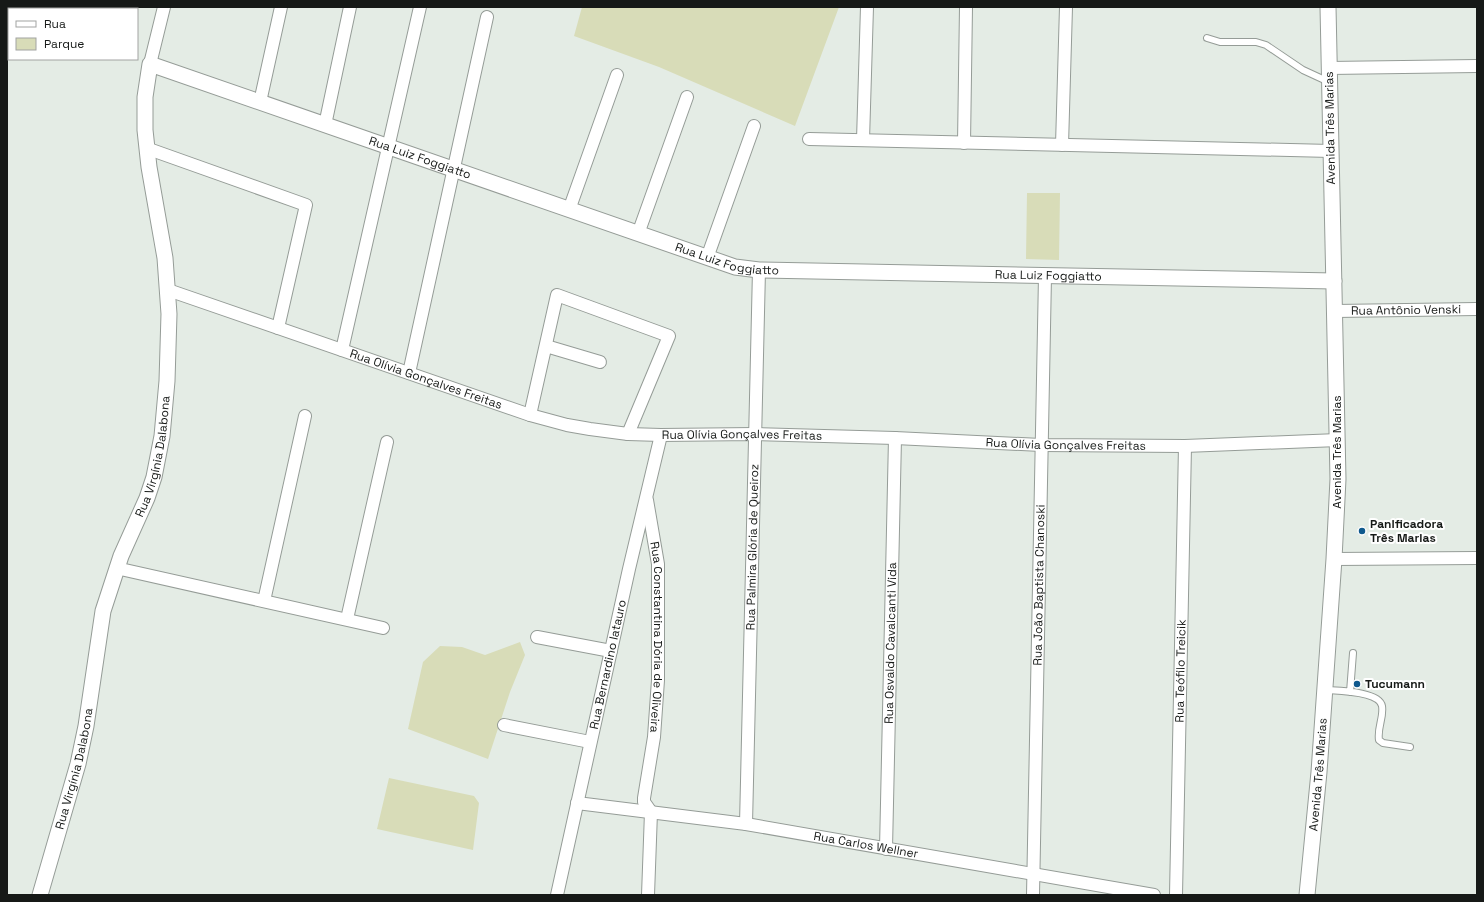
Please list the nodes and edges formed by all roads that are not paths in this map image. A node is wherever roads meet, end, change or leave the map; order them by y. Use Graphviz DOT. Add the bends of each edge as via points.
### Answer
graph roads {
  1 [pos="164,7"];
  2 [pos="281,7"];
  3 [pos="350,7"];
  4 [pos="420,7"];
  5 [pos="866,7"];
  6 [pos="966,7"];
  7 [pos="1066,7"];
  8 [pos="1328,7"];
  9 [pos="487,16"];
  10 [pos="1207,38"];
  11 [pos="150,64"];
  12 [pos="1477,66"];
  13 [pos="617,75"];
  14 [pos="1329,75"];
  15 [pos="686,97"];
  16 [pos="260,102"];
  17 [pos="325,125"];
  18 [pos="754,126"];
  19 [pos="809,139"];
  20 [pos="863,140"];
  21 [pos="964,142"];
  22 [pos="1062,145"];
  23 [pos="388,147"];
  24 [pos="146,148"];
  25 [pos="1331,151"];
  26 [pos="454,170"];
  27 [pos="569,210"];
  28 [pos="638,234"];
  29 [pos="707,258"];
  30 [pos="759,270"];
  31 [pos="1045,276"];
  32 [pos="1334,281"];
  33 [pos="168,290"];
  34 [pos="1477,308"];
  35 [pos="1335,312"];
  36 [pos="278,328"];
  37 [pos="546,346"];
  38 [pos="342,350"];
  39 [pos="600,362"];
  40 [pos="409,373"];
  41 [pos="530,415"];
  42 [pos="305,416"];
  43 [pos="628,434"];
  44 [pos="755,434"];
  45 [pos="661,435"];
  46 [pos="895,438"];
  47 [pos="1338,440"];
  48 [pos="387,442"];
  49 [pos="1042,445"];
  50 [pos="1185,446"];
  51 [pos="646,497"];
  52 [pos="1477,558"];
  53 [pos="1334,559"];
  54 [pos="116,568"];
  55 [pos="264,601"];
  56 [pos="347,619"];
  57 [pos="383,628"];
  58 [pos="537,637"];
  59 [pos="610,651"];
  60 [pos="1353,653"];
  61 [pos="1325,690"];
  62 [pos="1350,692"];
  63 [pos="504,725"];
  64 [pos="590,742"];
  65 [pos="1410,747"];
  66 [pos="577,803"];
  67 [pos="651,812"];
  68 [pos="746,824"];
  69 [pos="886,848"];
  70 [pos="1033,874"];
  71 [pos="40,895"];
  72 [pos="556,895"];
  73 [pos="648,895"];
  74 [pos="1033,895"];
  75 [pos="1154,895"];
  76 [pos="1176,895"];
  77 [pos="1307,895"];
  1 -- 11 [label="street, Rua Virgínia Dalabona"];
  2 -- 16 [label="street"];
  3 -- 17 [label="street"];
  4 -- 23 [label="street"];
  5 -- 20 [label="street"];
  6 -- 21 [label="street"];
  7 -- 22 [label="street"];
  8 -- 14 [label="street, Avenida Três Marias"];
  9 -- 26 [label="street"];
  10 -- 14 [label="lane" via="1220,42 1256,42 1266,45 1303,70"];
  11 -- 16 [label="street, Rua Luiz Foggiatto"];
  11 -- 24 [label="street, Rua Virgínia Dalabona" via="145,110"];
  12 -- 14 [label="street"];
  13 -- 27 [label="street"];
  14 -- 25 [label="street, Avenida Três Marias"];
  15 -- 28 [label="street"];
  16 -- 17 [label="street, Rua Luiz Foggiatto"];
  17 -- 23 [label="street, Rua Luiz Foggiatto"];
  18 -- 29 [label="street"];
  19 -- 20 [label="street"];
  20 -- 21 [label="street"];
  21 -- 22 [label="street"];
  22 -- 25 [label="street"];
  23 -- 26 [label="street, Rua Luiz Foggiatto"];
  23 -- 38 [label="street"];
  24 -- 33 [label="street, Rua Virgínia Dalabona"];
  24 -- 36 [label="street" via="306,205"];
  25 -- 32 [label="street, Avenida Três Marias"];
  26 -- 27 [label="street, Rua Luiz Foggiatto"];
  26 -- 40 [label="street"];
  27 -- 28 [label="street, Rua Luiz Foggiatto"];
  28 -- 29 [label="street, Rua Luiz Foggiatto"];
  29 -- 30 [label="street, Rua Luiz Foggiatto" via="735,268"];
  30 -- 31 [label="street, Rua Luiz Foggiatto"];
  30 -- 44 [label="street, Rua Palmira Glória de Queiroz"];
  31 -- 32 [label="street, Rua Luiz Foggiatto"];
  31 -- 49 [label="street, Rua João Baptista Chanoski"];
  32 -- 35 [label="street, Avenida Três Marias"];
  33 -- 36 [label="street, Rua Olívia Gonçalves Freitas"];
  33 -- 54 [label="street, Rua Virgínia Dalabona" via="167,381 159,456 147,498"];
  34 -- 35 [label="street, Rua Antônio Venski"];
  35 -- 47 [label="street, Avenida Três Marias"];
  36 -- 38 [label="street, Rua Olívia Gonçalves Freitas"];
  37 -- 39 [label="street"];
  37 -- 41 [label="street"];
  37 -- 43 [label="street" via="557,295 669,336"];
  38 -- 40 [label="street, Rua Olívia Gonçalves Freitas"];
  40 -- 41 [label="street, Rua Olívia Gonçalves Freitas"];
  41 -- 43 [label="street, Rua Olívia Gonçalves Freitas" via="567,425"];
  42 -- 55 [label="street"];
  43 -- 45 [label="street, Rua Olívia Gonçalves Freitas"];
  44 -- 45 [label="street, Rua Olívia Gonçalves Freitas"];
  44 -- 46 [label="street, Rua Olívia Gonçalves Freitas"];
  44 -- 68 [label="street, Rua Palmira Glória de Queiroz"];
  45 -- 51 [label="street, Rua Bernardino Iatauro"];
  46 -- 49 [label="street, Rua Olívia Gonçalves Freitas"];
  46 -- 69 [label="street, Rua Osvaldo Cavalcanti Vida"];
  47 -- 50 [label="street, Rua Olívia Gonçalves Freitas"];
  47 -- 53 [label="street, Avenida Três Marias"];
  48 -- 56 [label="street"];
  49 -- 50 [label="street, Rua Olívia Gonçalves Freitas"];
  49 -- 70 [label="street, Rua João Baptista Chanoski"];
  50 -- 76 [label="street, Rua Teófilo Treicik"];
  51 -- 59 [label="street, Rua Bernardino Iatauro"];
  51 -- 67 [label="street, Rua Constantina Dória de Oliveira" via="655,543 659,584 656,714 644,798"];
  52 -- 53 [label="street"];
  53 -- 61 [label="street, Avenida Três Marias"];
  54 -- 55 [label="street"];
  54 -- 71 [label="street, Rua Virgínia Dalabona" via="99,629 87,720 78,764"];
  55 -- 56 [label="street"];
  56 -- 57 [label="street"];
  58 -- 59 [label="street"];
  59 -- 64 [label="street, Rua Bernardino Iatauro"];
  60 -- 62 [label="lane"];
  61 -- 62 [label="lane"];
  61 -- 77 [label="street, Avenida Três Marias" via="1316,819"];
  62 -- 65 [label="lane" via="1373,696 1379,700 1382,706 1379,740"];
  63 -- 64 [label="street"];
  64 -- 66 [label="street, Rua Bernardino Iatauro"];
  66 -- 67 [label="street, Rua Carlos Wellner"];
  66 -- 72 [label="street, Rua Bernardino Iatauro"];
  67 -- 68 [label="street, Rua Carlos Wellner"];
  67 -- 73 [label="street, Rua Constantina Dória de Oliveira"];
  68 -- 69 [label="street, Rua Carlos Wellner"];
  69 -- 70 [label="street, Rua Carlos Wellner"];
  70 -- 74 [label="street, Rua João Baptista Chanoski"];
  70 -- 75 [label="street, Rua Carlos Wellner"];
}
